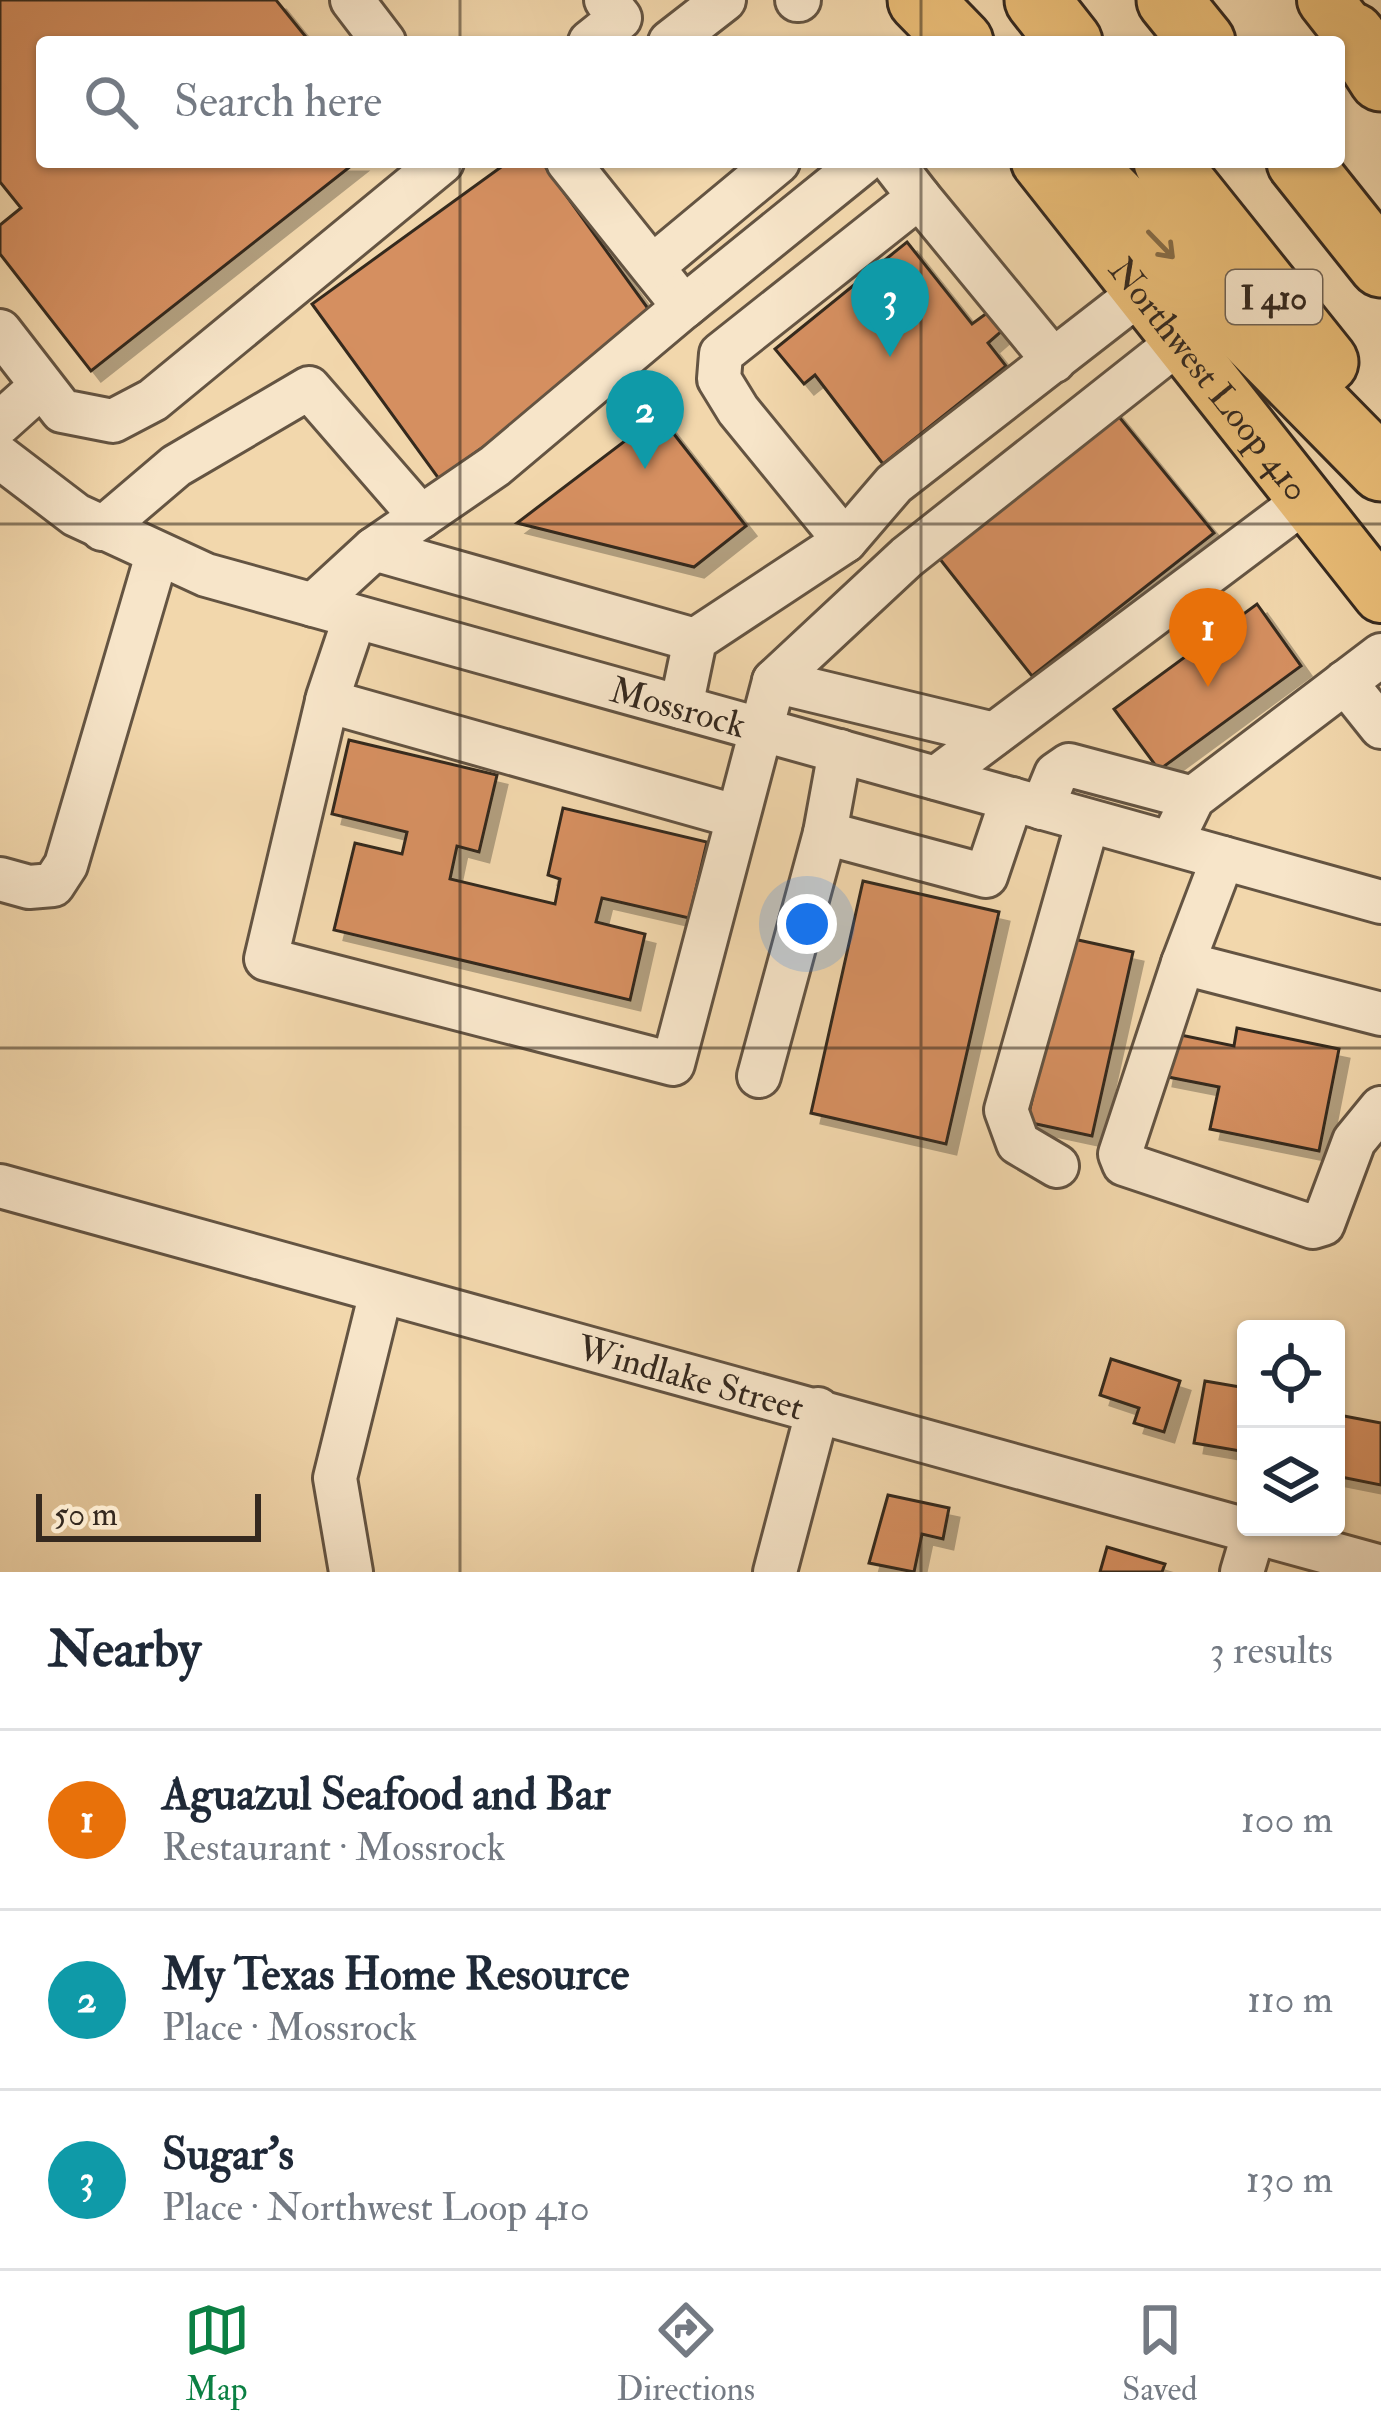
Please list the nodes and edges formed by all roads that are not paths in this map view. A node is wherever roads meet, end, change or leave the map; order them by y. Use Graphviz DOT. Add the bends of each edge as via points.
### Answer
graph roads {
  1 [pos="352,0"];
  2 [pos="724,0"];
  3 [pos="1037,0"];
  4 [pos="1169,0"];
  5 [pos="379,36"];
  6 [pos="678,36"];
  7 [pos="1065,36"];
  8 [pos="1198,36"];
  9 [pos="435,168"];
  10 [pos="573,168"];
  11 [pos="771,168"];
  12 [pos="856,168"];
  13 [pos="897,168"];
  14 [pos="1045,168"];
  15 [pos="1085,168"];
  16 [pos="1171,168"];
  17 [pos="1304,168"];
  18 [pos="919,196"];
  19 [pos="1381,265"];
  20 [pos="653,266"];
  21 [pos="1141,292"];
  22 [pos="691,302"];
  23 [pos="0,331"];
  24 [pos="1180,341"];
  25 [pos="1054,361"];
  26 [pos="39,388"];
  27 [pos="0,423"];
  28 [pos="1381,432"];
  29 [pos="0,457"];
  30 [pos="1381,469"];
  31 [pos="1306,500"];
  32 [pos="421,517"];
  33 [pos="102,529"];
  34 [pos="845,542"];
  35 [pos="374,549"];
  36 [pos="158,555"];
  37 [pos="1381,595"];
  38 [pos="313,605"];
  39 [pos="355,616"];
  40 [pos="695,640"];
  41 [pos="1381,655"];
  42 [pos="773,681"];
  43 [pos="1345,682"];
  44 [pos="327,701"];
  45 [pos="681,707"];
  46 [pos="757,728"];
  47 [pos="1381,728"];
  48 [pos="994,734"];
  49 [pos="840,751"];
  50 [pos="936,778"];
  51 [pos="1193,798"];
  52 [pos="1027,803"];
  53 [pos="735,816"];
  54 [pos="1088,820"];
  55 [pos="825,832"];
  56 [pos="1171,844"];
  57 [pos="1223,858"];
  58 [pos="0,879"];
  59 [pos="1377,890"];
  60 [pos="1184,963"];
  61 [pos="1381,1014"];
  62 [pos="759,1076"];
  63 [pos="1381,1108"];
  64 [pos="1057,1166"];
  65 [pos="0,1186"];
  66 [pos="381,1292"];
  67 [pos="818,1409"];
  68 [pos="1248,1553"];
  69 [pos="1381,1567"];
  70 [pos="351,1572"];
  71 [pos="775,1572"];
  1 -- 5 [label="street"];
  2 -- 6 [label="street"];
  3 -- 7 [label="highway"];
  4 -- 8 [label="highway"];
  9 -- 26 [label="street" via="153,400 113,421 62,411"];
  10 -- 20 [label="street"];
  11 -- 20 [label="street"];
  12 -- 22 [label="street"];
  13 -- 18 [label="street"];
  14 -- 21 [label="main road, Northwest Loop 410"];
  15 -- 30 [label="highway, one-way"];
  16 -- 28 [label="highway, I 410"];
  17 -- 19 [label="highway, I 410"];
  18 -- 25 [label="street"];
  18 -- 34 [label="street" via="721,354 719,379 738,410"];
  20 -- 22 [label="street" via="684,307"];
  21 -- 24 [label="main road, Northwest Loop 410"];
  21 -- 25 [label="street"];
  22 -- 32 [label="street" via="495,466"];
  23 -- 26 [label="street"];
  24 -- 31 [label="main road, Northwest Loop 410"];
  24 -- 42 [label="street" via="908,557"];
  25 -- 34 [label="street" via="894,484"];
  26 -- 27 [label="street"];
  29 -- 33 [label="street, Mossrock"];
  31 -- 37 [label="main road, Northwest Loop 410"];
  31 -- 48 [label="street"];
  32 -- 33 [label="street" via="309,388 176,466"];
  32 -- 35 [label="street"];
  33 -- 36 [label="street, Mossrock"];
  34 -- 40 [label="street"];
  35 -- 38 [label="street"];
  35 -- 40 [label="street"];
  36 -- 38 [label="street, Mossrock"];
  36 -- 58 [label="street" via="66,865 52,885"];
  38 -- 39 [label="street, Mossrock"];
  39 -- 44 [label="street"];
  39 -- 45 [label="street, Mossrock"];
  40 -- 45 [label="street"];
  41 -- 43 [label="street"];
  42 -- 46 [label="street"];
  42 -- 48 [label="street"];
  43 -- 47 [label="street"];
  43 -- 51 [label="street"];
  44 -- 53 [label="street"];
  44 -- 53 [label="street" via="266,959 673,1064"];
  45 -- 46 [label="street, Mossrock"];
  46 -- 49 [label="street, Mossrock"];
  46 -- 53 [label="street"];
  48 -- 50 [label="street"];
  49 -- 50 [label="street, Mossrock"];
  49 -- 55 [label="street"];
  50 -- 52 [label="street, Mossrock"];
  51 -- 52 [label="street" via="1069,765"];
  51 -- 56 [label="street"];
  52 -- 54 [label="street, Mossrock"];
  52 -- 55 [label="street" via="986,876"];
  54 -- 56 [label="street, Mossrock"];
  54 -- 64 [label="street" via="1006,1110 1018,1143"];
  55 -- 62 [label="street"];
  56 -- 57 [label="street, Mossrock"];
  57 -- 59 [label="street, Mossrock"];
  57 -- 60 [label="street"];
  60 -- 61 [label="street"];
  60 -- 63 [label="street" via="1120,1154 1124,1164 1312,1227 1323,1224 1354,1141"];
  65 -- 66 [label="street, Windlake Street"];
  66 -- 67 [label="street, Windlake Street"];
  66 -- 70 [label="street" via="334,1478"];
  67 -- 68 [label="street, Windlake Street"];
  67 -- 71 [label="street"];
  68 -- 69 [label="street, Windlake Street"];
}
